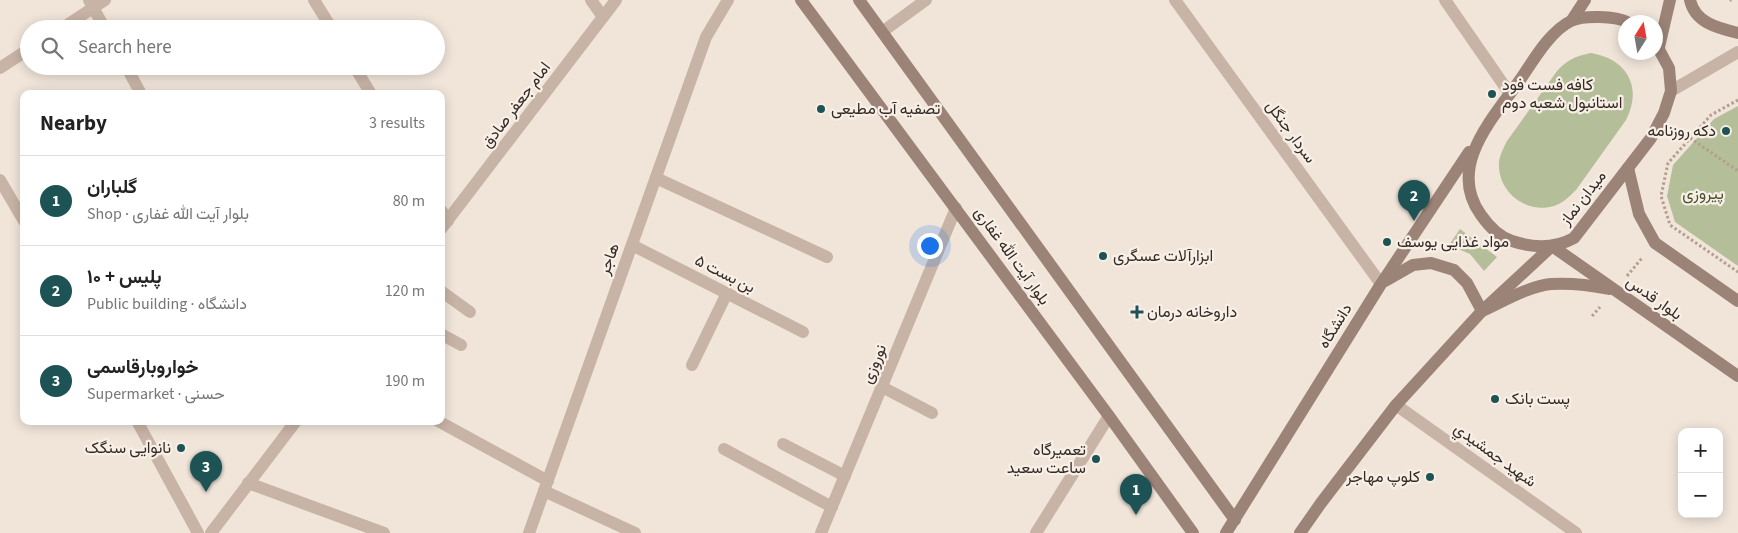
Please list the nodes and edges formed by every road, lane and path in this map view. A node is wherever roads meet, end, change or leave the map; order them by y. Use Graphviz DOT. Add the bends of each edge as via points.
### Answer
graph roads {
  1 [pos="105,0"];
  2 [pos="314,0"];
  3 [pos="590,0"];
  4 [pos="616,0"];
  5 [pos="728,0"];
  6 [pos="801,0"];
  7 [pos="859,0"];
  8 [pos="926,0"];
  9 [pos="1175,0"];
  10 [pos="1445,0"];
  11 [pos="1585,0"];
  12 [pos="1690,0"];
  13 [pos="1667,1"];
  14 [pos="91,4"];
  15 [pos="603,17"];
  16 [pos="1663,19"];
  17 [pos="72,20"];
  18 [pos="100,20"];
  19 [pos="326,20"];
  20 [pos="1572,20"];
  21 [pos="1618,20"];
  22 [pos="882,32"];
  23 [pos="1738,33"];
  24 [pos="1738,52"];
  25 [pos="20,55"];
  26 [pos="1663,57"];
  27 [pos="0,68"];
  28 [pos="131,75"];
  29 [pos="359,75"];
  30 [pos="140,90"];
  31 [pos="369,90"];
  32 [pos="1670,91"];
  33 [pos="1510,94"];
  34 [pos="1738,100"];
  35 [pos="1690,138"];
  36 [pos="1478,140"];
  37 [pos="1628,168"];
  38 [pos="1738,171"];
  39 [pos="656,178"];
  40 [pos="0,180"];
  41 [pos="956,208"];
  42 [pos="20,214"];
  43 [pos="445,217"];
  44 [pos="1670,225"];
  45 [pos="1655,243"];
  46 [pos="632,245"];
  47 [pos="1552,246"];
  48 [pos="827,257"];
  49 [pos="1738,272"];
  50 [pos="1381,284"];
  51 [pos="1614,290"];
  52 [pos="727,293"];
  53 [pos="445,294"];
  54 [pos="1738,301"];
  55 [pos="1482,311"];
  56 [pos="470,312"];
  57 [pos="1592,316"];
  58 [pos="803,332"];
  59 [pos="445,336"];
  60 [pos="461,345"];
  61 [pos="692,365"];
  62 [pos="1738,376"];
  63 [pos="882,388"];
  64 [pos="1396,404"];
  65 [pos="932,413"];
  66 [pos="1109,416"];
  67 [pos="139,425"];
  68 [pos="293,425"];
  69 [pos="445,425"];
  70 [pos="783,444"];
  71 [pos="724,449"];
  72 [pos="844,476"];
  73 [pos="248,483"];
  74 [pos="546,486"];
  75 [pos="832,506"];
  76 [pos="1235,520"];
  77 [pos="198,533"];
  78 [pos="210,533"];
  79 [pos="384,533"];
  80 [pos="529,533"];
  81 [pos="635,533"];
  82 [pos="821,533"];
  83 [pos="1036,533"];
  84 [pos="1193,533"];
  85 [pos="1226,533"];
  86 [pos="1300,533"];
  87 [pos="1576,533"];
  1 -- 14 [label="street"];
  2 -- 19 [label="street"];
  3 -- 15 [label="street"];
  4 -- 15 [label="street, امام جعفر صادق"];
  5 -- 39 [label="street, هاجر" via="706,37"];
  6 -- 41 [label="main road, بلوار آیت الله غفاری"];
  7 -- 22 [label="main road, بلوار آیت الله غفاری"];
  8 -- 22 [label="street"];
  9 -- 50 [label="street, سردار جنگل"];
  10 -- 33 [label="street"];
  11 -- 20 [label="main road"];
  12 -- 23 [label="main road" via="1700,19"];
  13 -- 16 [label="main road"];
  14 -- 17 [label="street"];
  14 -- 18 [label="street"];
  15 -- 43 [label="street, امام جعفر صادق"];
  20 -- 21 [label="main road" via="1598,17"];
  20 -- 33 [label="main road, میدان نماز" via="1551,36"];
  22 -- 76 [label="main road, بلوار آیت الله غفاری"];
  24 -- 32 [label="street"];
  25 -- 27 [label="street"];
  26 -- 32 [label="main road, میدان نماز" via="1669,68"];
  28 -- 30 [label="street"];
  29 -- 31 [label="street"];
  32 -- 37 [label="main road, میدان نماز" via="1664,114 1651,138"];
  33 -- 36 [label="main road, میدان نماز"];
  34 -- 35 [label="path" via="1710,115"];
  35 -- 38 [label="path"];
  35 -- 44 [label="path" via="1668,163 1661,196"];
  36 -- 47 [label="main road, میدان نماز" via="1469,161 1469,184 1475,207 1489,226 1507,239 1529,246"];
  36 -- 50 [label="main road, دانشگاه"];
  37 -- 45 [label="main road" via="1639,214"];
  37 -- 47 [label="main road, میدان نماز" via="1574,238"];
  39 -- 46 [label="street, هاجر"];
  39 -- 48 [label="street"];
  40 -- 42 [label="street"];
  41 -- 63 [label="street, نوروزی"];
  41 -- 66 [label="main road, بلوار آیت الله غفاری"];
  44 -- 45 [label="path"];
  44 -- 49 [label="path"];
  45 -- 51 [label="path"];
  45 -- 54 [label="main road"];
  46 -- 52 [label="street, بن بست ۵"];
  46 -- 74 [label="street, هاجر"];
  47 -- 51 [label="main road, بلوار قدس"];
  47 -- 55 [label="main road"];
  50 -- 55 [label="main road" via="1413,265 1431,263 1454,270 1467,283"];
  50 -- 76 [label="main road, دانشگاه"];
  51 -- 55 [label="main road" via="1581,284 1549,284"];
  51 -- 57 [label="path"];
  51 -- 62 [label="main road, بلوار قدس"];
  52 -- 58 [label="street, بن بست ۵"];
  52 -- 61 [label="street"];
  53 -- 56 [label="street"];
  55 -- 64 [label="main road"];
  59 -- 60 [label="street"];
  63 -- 65 [label="street"];
  63 -- 72 [label="street, نوروزی"];
  64 -- 86 [label="main road"];
  64 -- 87 [label="street, شهيد جمشيدي"];
  66 -- 83 [label="street"];
  66 -- 84 [label="main road, بلوار آیت الله غفاری"];
  67 -- 77 [label="street"];
  68 -- 73 [label="street"];
  69 -- 74 [label="street"];
  70 -- 72 [label="street"];
  71 -- 75 [label="street"];
  72 -- 75 [label="street, نوروزی"];
  73 -- 78 [label="street"];
  73 -- 79 [label="street"];
  74 -- 80 [label="street, هاجر"];
  74 -- 81 [label="street"];
  75 -- 82 [label="street, نوروزی"];
  76 -- 85 [label="main road, دانشگاه"];
}
